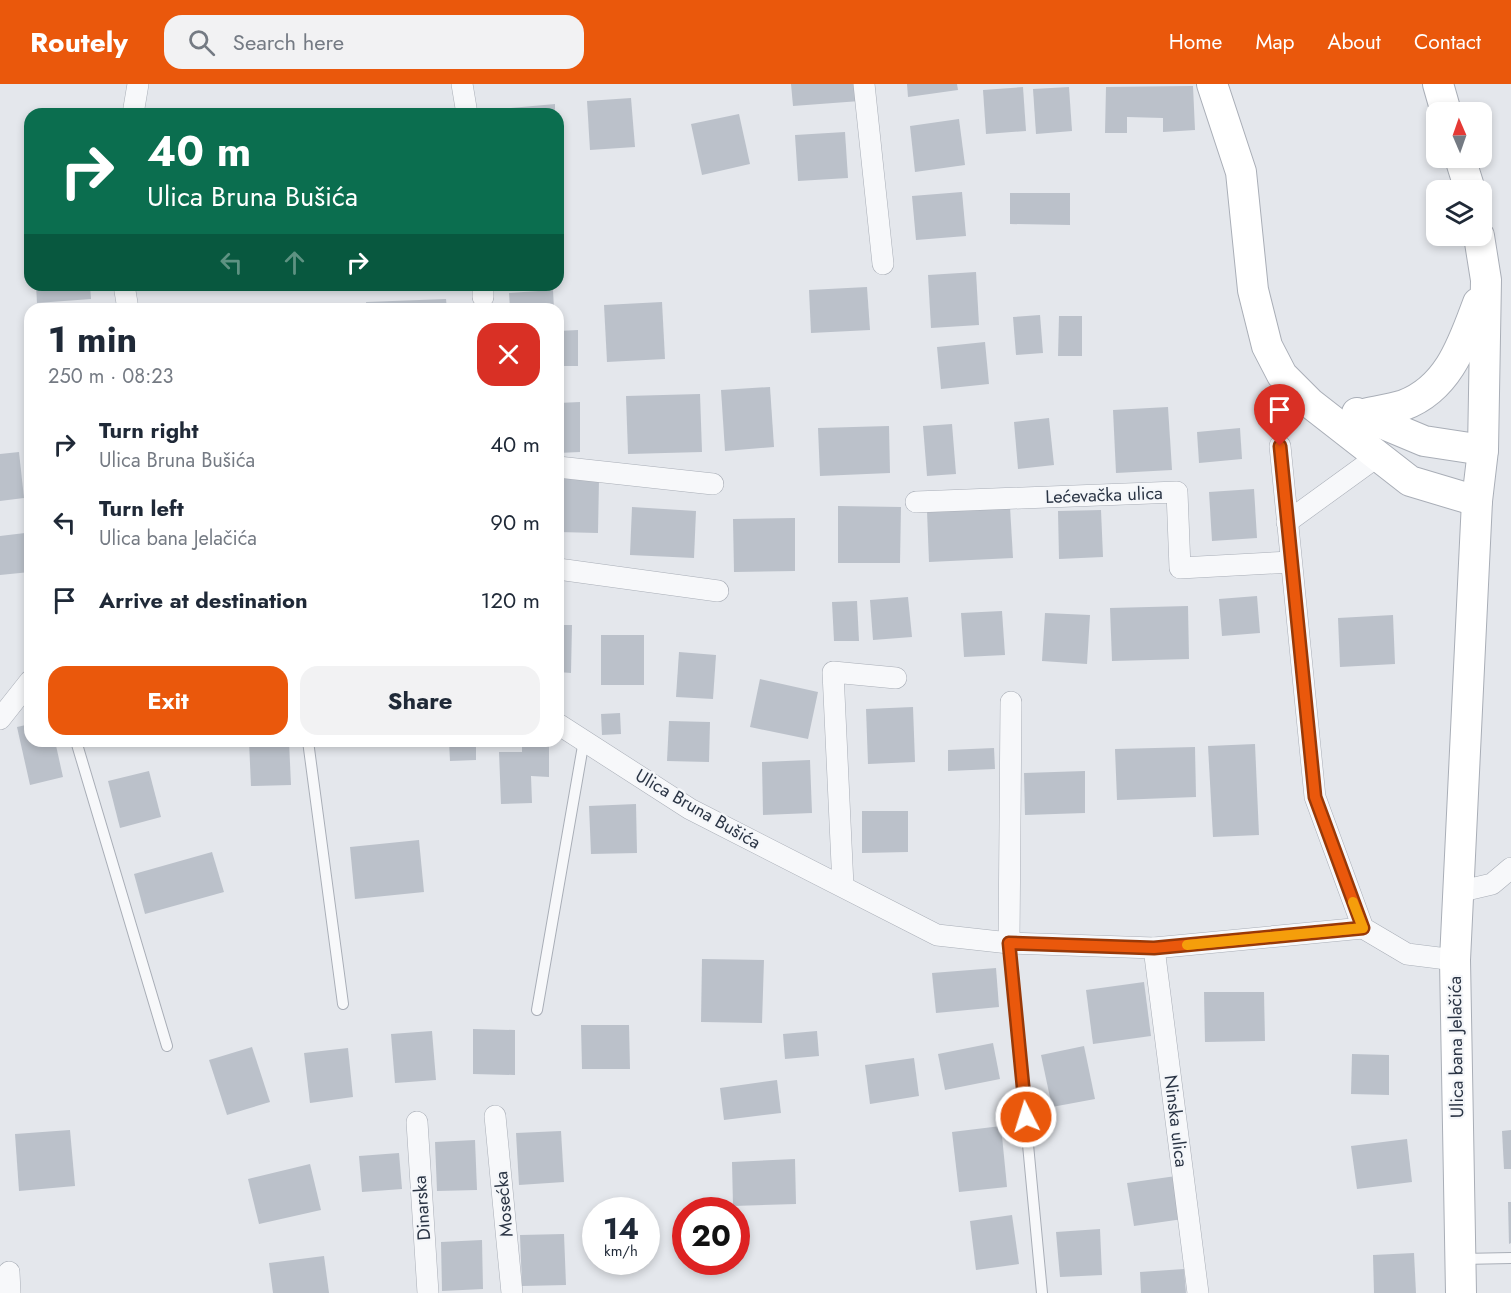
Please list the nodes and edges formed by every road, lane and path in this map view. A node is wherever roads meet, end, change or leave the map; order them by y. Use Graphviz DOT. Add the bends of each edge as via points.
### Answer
graph roads {
  1 [pos="138,84"];
  2 [pos="462,84"];
  3 [pos="864,84"];
  4 [pos="1212,84"];
  5 [pos="1438,84"];
  6 [pos="1443,102"];
  7 [pos="134,108"];
  8 [pos="466,108"];
  9 [pos="1481,246"];
  10 [pos="883,264"];
  11 [pos="1486,280"];
  12 [pos="1310,403"];
  13 [pos="1363,414"];
  14 [pos="1280,446"];
  15 [pos="1483,450"];
  16 [pos="1378,456"];
  17 [pos="564,468"];
  18 [pos="713,484"];
  19 [pos="1477,501"];
  20 [pos="916,502"];
  21 [pos="1287,522"];
  22 [pos="1291,562"];
  23 [pos="564,570"];
  24 [pos="718,591"];
  25 [pos="896,678"];
  26 [pos="24,689"];
  27 [pos="1011,702"];
  28 [pos="0,719"];
  29 [pos="564,728"];
  30 [pos="584,740"];
  31 [pos="78,747"];
  32 [pos="309,747"];
  33 [pos="1511,867"];
  34 [pos="843,886"];
  35 [pos="1458,892"];
  36 [pos="1363,928"];
  37 [pos="1009,943"];
  38 [pos="1154,948"];
  39 [pos="1455,960"];
  40 [pos="343,1004"];
  41 [pos="537,1010"];
  42 [pos="167,1046"];
  43 [pos="495,1116"];
  44 [pos="417,1122"];
  45 [pos="1511,1258"];
  46 [pos="1458,1259"];
  47 [pos="428,1293"];
  48 [pos="512,1293"];
  49 [pos="1042,1293"];
  50 [pos="1198,1293"];
  51 [pos="1461,1293"];
  1 -- 7 [label="street"];
  2 -- 8 [label="street"];
  3 -- 10 [label="street"];
  4 -- 12 [label="main road" via="1241,172 1253,290 1267,346 1282,375"];
  5 -- 6 [label="main road"];
  9 -- 11 [label="main road"];
  11 -- 13 [label="main road" via="1458,358 1427,393 1404,405"];
  11 -- 15 [label="main road"];
  12 -- 13 [label="main road"];
  12 -- 16 [label="main road"];
  13 -- 15 [label="main road" via="1424,441"];
  14 -- 21 [label="street"];
  15 -- 19 [label="main road"];
  16 -- 19 [label="main road" via="1410,481"];
  16 -- 21 [label="street"];
  17 -- 18 [label="street"];
  19 -- 35 [label="main road"];
  20 -- 22 [label="street, Lećevačka ulica" via="1177,492 1180,568"];
  21 -- 22 [label="street"];
  22 -- 36 [label="street" via="1315,797"];
  23 -- 24 [label="street"];
  25 -- 34 [label="street" via="833,672"];
  26 -- 28 [label="street"];
  27 -- 37 [label="street"];
  29 -- 30 [label="street, Ulica Bruna Bušića"];
  30 -- 34 [label="street, Ulica Bruna Bušića" via="690,808"];
  30 -- 41 [label="lane"];
  31 -- 42 [label="lane"];
  32 -- 40 [label="lane"];
  33 -- 35 [label="street" via="1492,884"];
  34 -- 37 [label="street, Ulica Bruna Bušića" via="937,935"];
  35 -- 39 [label="main road"];
  36 -- 38 [label="street, Ulica Bruna Bušića"];
  36 -- 39 [label="street, Ulica bana Jelačića" via="1407,954"];
  37 -- 38 [label="street, Ulica Bruna Bušića"];
  37 -- 49 [label="lane"];
  38 -- 50 [label="street, Ninska ulica"];
  39 -- 46 [label="main road, Ulica bana Jelačića"];
  43 -- 48 [label="street, Mosećka"];
  44 -- 47 [label="street, Dinarska"];
  45 -- 46 [label="lane"];
  46 -- 51 [label="main road, Ulica bana Jelačića"];
}
